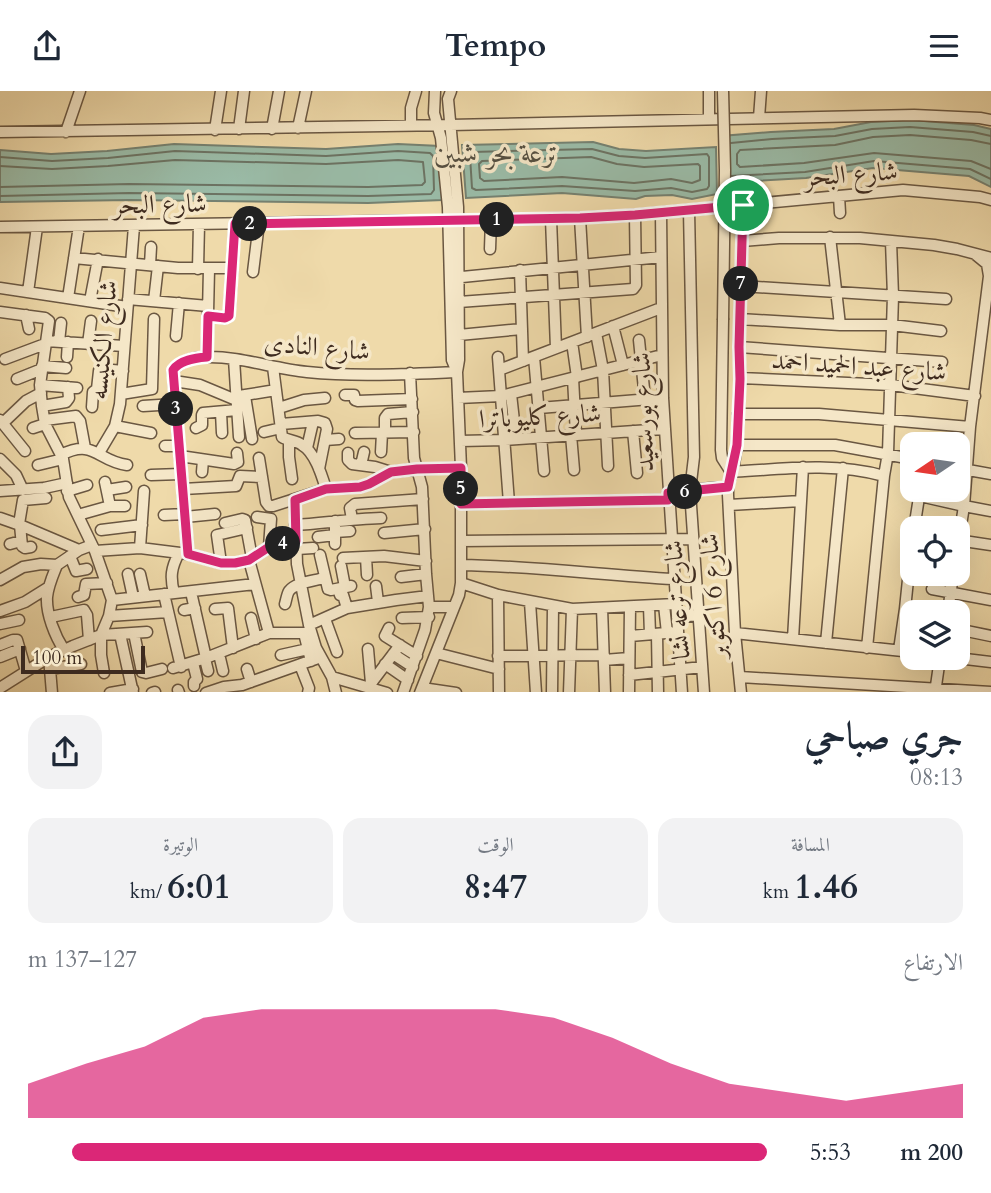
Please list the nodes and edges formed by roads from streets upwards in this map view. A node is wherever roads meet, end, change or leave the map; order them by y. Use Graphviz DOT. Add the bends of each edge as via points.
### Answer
graph roads {
  1 [pos="80,91"];
  2 [pos="221,91"];
  3 [pos="244,91"];
  4 [pos="279,91"];
  5 [pos="306,91"];
  6 [pos="416,91"];
  7 [pos="435,91"];
  8 [pos="451,91"];
  9 [pos="709,91"];
  10 [pos="723,91"];
  11 [pos="761,91"];
  12 [pos="759,118"];
  13 [pos="709,120"];
  14 [pos="991,120"];
  15 [pos="411,125"];
  16 [pos="436,125"];
  17 [pos="450,125"];
  18 [pos="298,128"];
  19 [pos="239,129"];
  20 [pos="272,129"];
  21 [pos="215,130"];
  22 [pos="0,132"];
  23 [pos="66,132"];
  24 [pos="446,138"];
  25 [pos="839,196"];
  26 [pos="991,200"];
  27 [pos="743,205"];
  28 [pos="689,210"];
  29 [pos="661,213"];
  30 [pos="840,213"];
  31 [pos="635,215"];
  32 [pos="580,218"];
  33 [pos="551,219"];
  34 [pos="491,220"];
  35 [pos="453,221"];
  36 [pos="258,223"];
  37 [pos="199,224"];
  38 [pos="235,224"];
  39 [pos="79,226"];
  40 [pos="134,226"];
  41 [pos="0,227"];
  42 [pos="37,227"];
  43 [pos="830,237"];
  44 [pos="742,241"];
  45 [pos="891,241"];
  46 [pos="151,247"];
  47 [pos="490,249"];
  48 [pos="976,255"];
  49 [pos="661,257"];
  50 [pos="74,258"];
  51 [pos="991,258"];
  52 [pos="636,259"];
  53 [pos="98,260"];
  54 [pos="131,262"];
  55 [pos="583,264"];
  56 [pos="154,266"];
  57 [pos="553,267"];
  58 [pos="232,268"];
  59 [pos="204,269"];
  60 [pos="520,270"];
  61 [pos="253,272"];
  62 [pos="454,278"];
  63 [pos="741,286"];
  64 [pos="0,288"];
  65 [pos="836,291"];
  66 [pos="28,292"];
  67 [pos="584,293"];
  68 [pos="554,295"];
  69 [pos="893,296"];
  70 [pos="68,298"];
  71 [pos="521,298"];
  72 [pos="946,299"];
  73 [pos="90,301"];
  74 [pos="154,301"];
  75 [pos="459,302"];
  76 [pos="127,303"];
  77 [pos="179,303"];
  78 [pos="661,308"];
  79 [pos="208,311"];
  80 [pos="0,312"];
  81 [pos="26,315"];
  82 [pos="154,319"];
  83 [pos="740,319"];
  84 [pos="91,321"];
  85 [pos="61,323"];
  86 [pos="839,325"];
  87 [pos="892,325"];
  88 [pos="613,326"];
  89 [pos="29,329"];
  90 [pos="522,329"];
  91 [pos="941,331"];
  92 [pos="459,335"];
  93 [pos="591,335"];
  94 [pos="176,336"];
  95 [pos="639,339"];
  96 [pos="64,342"];
  97 [pos="572,342"];
  98 [pos="46,343"];
  99 [pos="88,344"];
  100 [pos="124,346"];
  101 [pos="739,347"];
  102 [pos="556,348"];
  103 [pos="662,355"];
  104 [pos="534,356"];
  105 [pos="207,357"];
  106 [pos="498,357"];
  107 [pos="891,358"];
  108 [pos="5,359"];
  109 [pos="234,359"];
  110 [pos="641,360"];
  111 [pos="523,361"];
  112 [pos="942,362"];
  113 [pos="623,365"];
  114 [pos="273,367"];
  115 [pos="42,368"];
  116 [pos="499,370"];
  117 [pos="603,370"];
  118 [pos="123,371"];
  119 [pos="174,372"];
  120 [pos="457,372"];
  121 [pos="153,373"];
  122 [pos="410,373"];
  123 [pos="575,377"];
  124 [pos="17,379"];
  125 [pos="740,379"];
  126 [pos="891,385"];
  127 [pos="537,387"];
  128 [pos="41,389"];
  129 [pos="276,390"];
  130 [pos="121,394"];
  131 [pos="345,395"];
  132 [pos="506,395"];
  133 [pos="975,396"];
  134 [pos="458,397"];
  135 [pos="326,398"];
  136 [pos="663,398"];
  137 [pos="412,399"];
  138 [pos="645,399"];
  139 [pos="239,401"];
  140 [pos="605,403"];
  141 [pos="176,404"];
  142 [pos="574,405"];
  143 [pos="42,406"];
  144 [pos="144,406"];
  145 [pos="92,407"];
  146 [pos="279,408"];
  147 [pos="539,408"];
  148 [pos="220,412"];
  149 [pos="412,412"];
  150 [pos="738,414"];
  151 [pos="889,421"];
  152 [pos="45,422"];
  153 [pos="313,422"];
  154 [pos="2,426"];
  155 [pos="114,426"];
  156 [pos="281,426"];
  157 [pos="970,427"];
  158 [pos="33,428"];
  159 [pos="196,428"];
  160 [pos="664,429"];
  161 [pos="634,431"];
  162 [pos="264,432"];
  163 [pos="414,432"];
  164 [pos="969,432"];
  165 [pos="152,433"];
  166 [pos="222,433"];
  167 [pos="355,433"];
  168 [pos="383,433"];
  169 [pos="606,433"];
  170 [pos="573,435"];
  171 [pos="239,437"];
  172 [pos="541,438"];
  173 [pos="252,439"];
  174 [pos="339,439"];
  175 [pos="325,440"];
  176 [pos="510,440"];
  177 [pos="460,442"];
  178 [pos="289,444"];
  179 [pos="737,445"];
  180 [pos="165,446"];
  181 [pos="85,448"];
  182 [pos="307,448"];
  183 [pos="25,451"];
  184 [pos="179,451"];
  185 [pos="275,451"];
  186 [pos="364,452"];
  187 [pos="381,452"];
  188 [pos="99,453"];
  189 [pos="237,453"];
  190 [pos="348,453"];
  191 [pos="888,453"];
  192 [pos="900,456"];
  193 [pos="62,457"];
  194 [pos="259,458"];
  195 [pos="0,459"];
  196 [pos="203,460"];
  197 [pos="38,465"];
  198 [pos="127,465"];
  199 [pos="361,465"];
  200 [pos="607,466"];
  201 [pos="803,467"];
  202 [pos="461,468"];
  203 [pos="844,468"];
  204 [pos="417,469"];
  205 [pos="319,470"];
  206 [pos="573,470"];
  207 [pos="970,470"];
  208 [pos="544,471"];
  209 [pos="202,472"];
  210 [pos="391,472"];
  211 [pos="637,473"];
  212 [pos="731,473"];
  213 [pos="181,474"];
  214 [pos="991,474"];
  215 [pos="151,475"];
  216 [pos="884,476"];
  217 [pos="262,477"];
  218 [pos="292,479"];
  219 [pos="87,485"];
  220 [pos="67,487"];
  221 [pos="126,487"];
  222 [pos="728,487"];
  223 [pos="183,489"];
  224 [pos="326,489"];
  225 [pos="23,490"];
  226 [pos="0,491"];
  227 [pos="144,491"];
  228 [pos="690,491"];
  229 [pos="668,496"];
  230 [pos="46,497"];
  231 [pos="423,499"];
  232 [pos="295,500"];
  233 [pos="801,501"];
  234 [pos="950,502"];
  235 [pos="964,502"];
  236 [pos="509,503"];
  237 [pos="461,504"];
  238 [pos="729,505"];
  239 [pos="110,506"];
  240 [pos="125,506"];
  241 [pos="964,506"];
  242 [pos="991,511"];
  243 [pos="215,514"];
  244 [pos="78,515"];
  245 [pos="164,516"];
  246 [pos="185,516"];
  247 [pos="962,516"];
  248 [pos="257,517"];
  249 [pos="380,518"];
  250 [pos="0,519"];
  251 [pos="352,519"];
  252 [pos="225,523"];
  253 [pos="19,525"];
  254 [pos="142,525"];
  255 [pos="295,525"];
  256 [pos="247,528"];
  257 [pos="425,529"];
  258 [pos="101,530"];
  259 [pos="350,531"];
  260 [pos="335,533"];
  261 [pos="384,533"];
  262 [pos="318,537"];
  263 [pos="693,539"];
  264 [pos="671,540"];
  265 [pos="21,541"];
  266 [pos="461,541"];
  267 [pos="10,544"];
  268 [pos="970,544"];
  269 [pos="296,545"];
  270 [pos="991,545"];
  271 [pos="31,547"];
  272 [pos="269,547"];
  273 [pos="94,548"];
  274 [pos="140,548"];
  275 [pos="75,553"];
  276 [pos="183,554"];
  277 [pos="366,557"];
  278 [pos="251,559"];
  279 [pos="426,561"];
  280 [pos="221,563"];
  281 [pos="57,565"];
  282 [pos="461,565"];
  283 [pos="87,569"];
  284 [pos="140,574"];
  285 [pos="426,574"];
  286 [pos="128,575"];
  287 [pos="367,575"];
  288 [pos="401,577"];
  289 [pos="324,578"];
  290 [pos="674,579"];
  291 [pos="0,580"];
  292 [pos="107,583"];
  293 [pos="461,583"];
  294 [pos="255,585"];
  295 [pos="300,585"];
  296 [pos="376,586"];
  297 [pos="907,586"];
  298 [pos="951,586"];
  299 [pos="49,587"];
  300 [pos="345,587"];
  301 [pos="932,589"];
  302 [pos="191,592"];
  303 [pos="950,593"];
  304 [pos="498,595"];
  305 [pos="151,596"];
  306 [pos="78,597"];
  307 [pos="115,599"];
  308 [pos="949,600"];
  309 [pos="991,600"];
  310 [pos="378,602"];
  311 [pos="530,602"];
  312 [pos="285,604"];
  313 [pos="676,604"];
  314 [pos="649,605"];
  315 [pos="664,605"];
  316 [pos="429,607"];
  317 [pos="454,607"];
  318 [pos="552,607"];
  319 [pos="630,607"];
  320 [pos="215,608"];
  321 [pos="347,608"];
  322 [pos="602,608"];
  323 [pos="572,609"];
  324 [pos="0,611"];
  325 [pos="163,612"];
  326 [pos="140,614"];
  327 [pos="115,615"];
  328 [pos="699,615"];
  329 [pos="51,617"];
  330 [pos="677,617"];
  331 [pos="251,618"];
  332 [pos="402,618"];
  333 [pos="324,619"];
  334 [pos="19,620"];
  335 [pos="0,624"];
  336 [pos="389,628"];
  337 [pos="308,630"];
  338 [pos="147,632"];
  339 [pos="678,632"];
  340 [pos="970,632"];
  341 [pos="134,633"];
  342 [pos="269,633"];
  343 [pos="735,633"];
  344 [pos="120,634"];
  345 [pos="658,634"];
  346 [pos="101,635"];
  347 [pos="630,636"];
  348 [pos="991,636"];
  349 [pos="256,639"];
  350 [pos="793,639"];
  351 [pos="89,641"];
  352 [pos="826,643"];
  353 [pos="0,645"];
  354 [pos="400,645"];
  355 [pos="233,648"];
  356 [pos="867,648"];
  357 [pos="20,649"];
  358 [pos="308,649"];
  359 [pos="368,649"];
  360 [pos="64,650"];
  361 [pos="899,650"];
  362 [pos="337,652"];
  363 [pos="436,653"];
  364 [pos="219,654"];
  365 [pos="393,654"];
  366 [pos="281,655"];
  367 [pos="552,655"];
  368 [pos="571,655"];
  369 [pos="417,656"];
  370 [pos="498,656"];
  371 [pos="532,656"];
  372 [pos="0,657"];
  373 [pos="604,657"];
  374 [pos="629,658"];
  375 [pos="206,659"];
  376 [pos="316,659"];
  377 [pos="970,660"];
  378 [pos="991,662"];
  379 [pos="50,663"];
  380 [pos="193,663"];
  381 [pos="81,664"];
  382 [pos="385,664"];
  383 [pos="300,666"];
  384 [pos="413,667"];
  385 [pos="702,667"];
  386 [pos="172,668"];
  387 [pos="247,669"];
  388 [pos="499,669"];
  389 [pos="681,669"];
  390 [pos="285,670"];
  391 [pos="938,670"];
  392 [pos="26,671"];
  393 [pos="208,671"];
  394 [pos="223,671"];
  395 [pos="658,671"];
  396 [pos="104,673"];
  397 [pos="196,675"];
  398 [pos="629,675"];
  399 [pos="332,677"];
  400 [pos="740,677"];
  401 [pos="184,679"];
  402 [pos="408,680"];
  403 [pos="289,683"];
  404 [pos="370,685"];
  405 [pos="194,686"];
  406 [pos="245,687"];
  407 [pos="0,688"];
  408 [pos="421,690"];
  409 [pos="133,691"];
  410 [pos="935,691"];
  411 [pos="52,692"];
  412 [pos="116,692"];
  413 [pos="206,692"];
  414 [pos="308,692"];
  415 [pos="336,692"];
  416 [pos="387,692"];
  417 [pos="403,692"];
  418 [pos="456,692"];
  419 [pos="499,692"];
  420 [pos="536,692"];
  421 [pos="552,692"];
  422 [pos="569,692"];
  423 [pos="605,692"];
  424 [pos="629,692"];
  425 [pos="658,692"];
  426 [pos="682,692"];
  427 [pos="704,692"];
  428 [pos="741,692"];
  429 [pos="991,692"];
  1 -- 23 [label="street"];
  2 -- 21 [label="street"];
  3 -- 19 [label="street"];
  4 -- 20 [label="street"];
  5 -- 18 [label="street"];
  6 -- 15 [label="street"];
  7 -- 16 [label="street"];
  8 -- 17 [label="street"];
  9 -- 13 [label="street"];
  10 -- 212 [label="street, bridge" via="721,450"];
  11 -- 12 [label="street"];
  12 -- 13 [label="street"];
  12 -- 14 [label="street" via="914,115"];
  13 -- 17 [label="street"];
  15 -- 16 [label="street"];
  15 -- 18 [label="street"];
  16 -- 17 [label="street"];
  16 -- 24 [label="street"];
  17 -- 24 [label="street"];
  18 -- 20 [label="street"];
  19 -- 20 [label="street"];
  19 -- 21 [label="street"];
  21 -- 23 [label="street"];
  22 -- 23 [label="street"];
  24 -- 35 [label="street"];
  25 -- 26 [label="street, شارع البحر" via="903,190"];
  25 -- 27 [label="street, شارع البحر"];
  25 -- 30 [label="street"];
  27 -- 28 [label="street, شارع البحر"];
  27 -- 44 [label="street, شارع 6 اكتوبر"];
  28 -- 29 [label="street, شارع البحر"];
  28 -- 228 [label="street, شارع ترعه نشا" via="694,457"];
  29 -- 31 [label="street, شارع البحر"];
  29 -- 49 [label="street, شارع بورسعيد"];
  31 -- 32 [label="street, شارع البحر"];
  31 -- 52 [label="street"];
  32 -- 33 [label="street, شارع البحر"];
  32 -- 55 [label="street"];
  33 -- 34 [label="street, شارع البحر"];
  33 -- 57 [label="street"];
  34 -- 35 [label="street, شارع البحر"];
  34 -- 47 [label="street"];
  35 -- 36 [label="street, شارع البحر"];
  35 -- 62 [label="street"];
  36 -- 38 [label="street, شارع البحر"];
  36 -- 61 [label="street"];
  37 -- 38 [label="street, شارع البحر"];
  37 -- 40 [label="street, شارع البحر"];
  37 -- 59 [label="street"];
  38 -- 58 [label="street"];
  39 -- 40 [label="street, شارع البحر"];
  39 -- 42 [label="street, شارع البحر"];
  39 -- 50 [label="street"];
  40 -- 54 [label="street, شارع الكنيسه"];
  41 -- 42 [label="street, شارع البحر"];
  42 -- 66 [label="street"];
  43 -- 44 [label="street"];
  43 -- 45 [label="street"];
  43 -- 65 [label="street"];
  44 -- 63 [label="street, شارع 6 اكتوبر"];
  45 -- 48 [label="street"];
  45 -- 69 [label="street"];
  46 -- 56 [label="street"];
  48 -- 51 [label="street"];
  48 -- 133 [label="street" via="987,264 989,276"];
  49 -- 52 [label="street"];
  49 -- 78 [label="street, شارع بورسعيد"];
  50 -- 53 [label="street"];
  50 -- 70 [label="street"];
  52 -- 55 [label="street"];
  52 -- 67 [label="street" via="636,285 629,290"];
  53 -- 54 [label="street"];
  53 -- 73 [label="street"];
  54 -- 56 [label="street"];
  54 -- 76 [label="street, شارع الكنيسه"];
  55 -- 57 [label="street"];
  55 -- 67 [label="street"];
  56 -- 59 [label="street"];
  56 -- 74 [label="street"];
  57 -- 60 [label="street"];
  57 -- 68 [label="street"];
  58 -- 59 [label="street"];
  58 -- 79 [label="street" via="229,316"];
  59 -- 79 [label="street"];
  60 -- 62 [label="street"];
  60 -- 71 [label="street"];
  62 -- 75 [label="street"];
  62 -- 120 [label="street" via="452,360"];
  63 -- 65 [label="street"];
  63 -- 83 [label="street, شارع 6 اكتوبر"];
  64 -- 66 [label="street"];
  65 -- 69 [label="street"];
  65 -- 86 [label="street"];
  66 -- 70 [label="street"];
  67 -- 68 [label="street"];
  67 -- 93 [label="street"];
  68 -- 71 [label="street"];
  68 -- 102 [label="street"];
  69 -- 72 [label="street"];
  69 -- 87 [label="street"];
  70 -- 73 [label="street"];
  71 -- 75 [label="street"];
  71 -- 90 [label="street"];
  73 -- 76 [label="street"];
  74 -- 76 [label="street"];
  74 -- 77 [label="street"];
  75 -- 92 [label="street"];
  76 -- 100 [label="street, شارع الكنيسه"];
  77 -- 79 [label="street"];
  77 -- 94 [label="street"];
  78 -- 88 [label="street"];
  78 -- 103 [label="street, شارع بورسعيد"];
  79 -- 105 [label="street"];
  80 -- 81 [label="street"];
  81 -- 89 [label="street"];
  81 -- 98 [label="street" via="49,321"];
  82 -- 121 [label="street"];
  83 -- 86 [label="street"];
  83 -- 101 [label="street, شارع 6 اكتوبر"];
  84 -- 99 [label="street"];
  85 -- 96 [label="street"];
  86 -- 87 [label="street"];
  87 -- 91 [label="street"];
  87 -- 107 [label="street"];
  88 -- 93 [label="street"];
  88 -- 113 [label="street"];
  90 -- 92 [label="street"];
  90 -- 111 [label="street"];
  92 -- 120 [label="street"];
  93 -- 97 [label="street"];
  93 -- 117 [label="street"];
  95 -- 110 [label="street"];
  96 -- 98 [label="street"];
  96 -- 99 [label="street"];
  96 -- 115 [label="street" via="67,362"];
  97 -- 102 [label="street"];
  97 -- 123 [label="street"];
  98 -- 108 [label="street"];
  98 -- 115 [label="street"];
  99 -- 100 [label="street"];
  100 -- 118 [label="street, شارع الكنيسه"];
  101 -- 107 [label="street"];
  101 -- 125 [label="street, شارع 6 اكتوبر"];
  102 -- 104 [label="street"];
  103 -- 110 [label="street"];
  103 -- 136 [label="street, شارع بورسعيد"];
  104 -- 111 [label="street"];
  104 -- 127 [label="street"];
  105 -- 109 [label="street, شارع النادى"];
  105 -- 119 [label="street, شارع النادى" via="195,358"];
  106 -- 116 [label="street"];
  107 -- 112 [label="street"];
  107 -- 126 [label="street"];
  109 -- 114 [label="street, شارع النادى"];
  109 -- 139 [label="street"];
  110 -- 113 [label="street"];
  110 -- 138 [label="street"];
  111 -- 116 [label="street"];
  113 -- 117 [label="street"];
  114 -- 122 [label="street, شارع النادى" via="337,374"];
  114 -- 129 [label="street"];
  115 -- 124 [label="street"];
  115 -- 128 [label="street"];
  116 -- 132 [label="street"];
  117 -- 123 [label="street"];
  117 -- 140 [label="street"];
  118 -- 130 [label="street, شارع الكنيسه"];
  118 -- 145 [label="street" via="99,371"];
  119 -- 121 [label="street"];
  119 -- 139 [label="street"];
  119 -- 141 [label="street"];
  120 -- 122 [label="street, شارع النادى"];
  120 -- 134 [label="street"];
  121 -- 130 [label="street" via="152,389"];
  122 -- 137 [label="street"];
  123 -- 127 [label="street"];
  123 -- 142 [label="street"];
  125 -- 126 [label="street, شارع عبد الحميد احمد"];
  125 -- 150 [label="street, شارع 6 اكتوبر"];
  126 -- 133 [label="street, شارع عبد الحميد احمد"];
  126 -- 151 [label="street"];
  127 -- 132 [label="street"];
  127 -- 147 [label="street"];
  128 -- 143 [label="street"];
  128 -- 143 [label="street" via="72,388 68,401"];
  128 -- 154 [label="street"];
  129 -- 139 [label="street"];
  129 -- 146 [label="street"];
  130 -- 155 [label="street, شارع الكنيسه"];
  131 -- 137 [label="street" via="354,395 358,401"];
  132 -- 134 [label="street"];
  132 -- 176 [label="street"];
  133 -- 157 [label="street"];
  134 -- 177 [label="street"];
  135 -- 146 [label="street"];
  136 -- 138 [label="street"];
  136 -- 160 [label="street, شارع بورسعيد"];
  137 -- 149 [label="street"];
  138 -- 140 [label="street"];
  139 -- 148 [label="street"];
  139 -- 171 [label="street"];
  139 -- 173 [label="street"];
  140 -- 142 [label="street"];
  140 -- 169 [label="street"];
  141 -- 144 [label="street"];
  141 -- 184 [label="street"];
  142 -- 147 [label="street"];
  142 -- 170 [label="street"];
  143 -- 152 [label="street"];
  146 -- 156 [label="street"];
  147 -- 172 [label="street"];
  148 -- 159 [label="street" via="202,414 202,425"];
  148 -- 166 [label="street"];
  149 -- 163 [label="street"];
  149 -- 168 [label="street" via="388,414"];
  150 -- 151 [label="street" via="819,414"];
  150 -- 179 [label="street, شارع 6 اكتوبر"];
  151 -- 157 [label="street"];
  151 -- 191 [label="street"];
  152 -- 158 [label="street"];
  152 -- 181 [label="street" via="76,416"];
  152 -- 193 [label="street"];
  153 -- 156 [label="street"];
  153 -- 175 [label="street" via="325,423"];
  153 -- 182 [label="street"];
  154 -- 183 [label="street"];
  155 -- 165 [label="street"];
  155 -- 188 [label="street, شارع الكنيسه"];
  156 -- 162 [label="street"];
  156 -- 178 [label="street"];
  157 -- 164 [label="street"];
  160 -- 161 [label="street, شارع كليوباترا"];
  160 -- 229 [label="street, شارع بورسعيد"];
  161 -- 169 [label="street, شارع كليوباترا"];
  161 -- 211 [label="street"];
  163 -- 168 [label="street"];
  163 -- 204 [label="street"];
  167 -- 168 [label="street"];
  168 -- 187 [label="street"];
  169 -- 170 [label="street, شارع كليوباترا"];
  169 -- 200 [label="street"];
  170 -- 172 [label="street, شارع كليوباترا"];
  170 -- 206 [label="street"];
  172 -- 176 [label="street, شارع كليوباترا"];
  172 -- 208 [label="street"];
  174 -- 175 [label="street"];
  175 -- 205 [label="street"];
  176 -- 177 [label="street, شارع كليوباترا"];
  176 -- 236 [label="street"];
  177 -- 202 [label="street"];
  178 -- 182 [label="street" via="298,442"];
  178 -- 185 [label="street"];
  178 -- 218 [label="street"];
  179 -- 191 [label="street" via="835,445"];
  179 -- 212 [label="street, شارع 6 اكتوبر"];
  180 -- 184 [label="street"];
  181 -- 188 [label="street"];
  181 -- 193 [label="street"];
  182 -- 205 [label="street"];
  184 -- 196 [label="street"];
  184 -- 213 [label="street"];
  186 -- 199 [label="street"];
  188 -- 198 [label="street"];
  189 -- 196 [label="street" via="236,464"];
  190 -- 199 [label="street" via="350,462"];
  191 -- 192 [label="street"];
  191 -- 216 [label="street"];
  193 -- 197 [label="street"];
  193 -- 220 [label="street"];
  194 -- 217 [label="street"];
  195 -- 225 [label="street"];
  196 -- 209 [label="street"];
  199 -- 210 [label="street"];
  201 -- 203 [label="street"];
  201 -- 212 [label="street"];
  201 -- 233 [label="street"];
  202 -- 204 [label="street"];
  202 -- 237 [label="street"];
  203 -- 216 [label="street"];
  203 -- 352 [label="street"];
  204 -- 210 [label="street"];
  204 -- 231 [label="street"];
  205 -- 224 [label="street"];
  207 -- 214 [label="street"];
  210 -- 224 [label="street" via="360,487"];
  212 -- 222 [label="street, شارع 6 اكتوبر"];
  213 -- 215 [label="street"];
  213 -- 223 [label="street"];
  216 -- 356 [label="street"];
  217 -- 223 [label="street" via="240,476 236,491"];
  217 -- 232 [label="street" via="269,506"];
  219 -- 220 [label="street"];
  220 -- 230 [label="street"];
  220 -- 244 [label="street"];
  221 -- 239 [label="street" via="106,486"];
  222 -- 228 [label="street"];
  222 -- 238 [label="street, شارع 6 اكتوبر"];
  223 -- 246 [label="street"];
  224 -- 232 [label="street"];
  225 -- 226 [label="street"];
  225 -- 230 [label="street"];
  227 -- 254 [label="street"];
  228 -- 229 [label="street"];
  228 -- 263 [label="street, شارع ترعه نشا"];
  229 -- 236 [label="street"];
  229 -- 264 [label="street, شارع بورسعيد"];
  230 -- 253 [label="street" via="23,500"];
  231 -- 251 [label="street" via="384,497 353,505"];
  231 -- 257 [label="street"];
  232 -- 255 [label="street"];
  233 -- 238 [label="street"];
  233 -- 350 [label="street"];
  234 -- 241 [label="street"];
  235 -- 241 [label="street"];
  236 -- 237 [label="street"];
  237 -- 266 [label="street"];
  238 -- 343 [label="street, شارع 6 اكتوبر"];
  239 -- 240 [label="street"];
  239 -- 244 [label="street"];
  241 -- 242 [label="street"];
  241 -- 247 [label="street"];
  243 -- 246 [label="street"];
  244 -- 273 [label="street"];
  245 -- 246 [label="street"];
  246 -- 276 [label="street"];
  248 -- 272 [label="street" via="271,519"];
  249 -- 251 [label="street"];
  250 -- 253 [label="street"];
  251 -- 260 [label="street"];
  252 -- 256 [label="street" via="244,519"];
  253 -- 265 [label="street"];
  253 -- 275 [label="street"];
  254 -- 258 [label="street"];
  254 -- 274 [label="street"];
  255 -- 260 [label="street"];
  255 -- 269 [label="street"];
  256 -- 278 [label="street"];
  256 -- 280 [label="street" via="217,535"];
  257 -- 261 [label="street"];
  257 -- 279 [label="street"];
  259 -- 260 [label="street"];
  260 -- 262 [label="street"];
  263 -- 264 [label="street"];
  263 -- 328 [label="street, شارع ترعه نشا"];
  264 -- 266 [label="street"];
  264 -- 290 [label="street, شارع بورسعيد"];
  265 -- 267 [label="street"];
  265 -- 271 [label="street" via="23,548"];
  266 -- 282 [label="street"];
  268 -- 270 [label="street"];
  269 -- 272 [label="street"];
  269 -- 289 [label="street" via="317,552"];
  269 -- 295 [label="street"];
  272 -- 278 [label="street"];
  273 -- 274 [label="street"];
  273 -- 275 [label="street"];
  273 -- 292 [label="street"];
  274 -- 276 [label="street"];
  275 -- 281 [label="street"];
  275 -- 283 [label="street" via="76,571"];
  276 -- 280 [label="street"];
  276 -- 305 [label="street" via="172,566 170,579"];
  277 -- 279 [label="street"];
  277 -- 287 [label="street"];
  277 -- 300 [label="street" via="342,562"];
  278 -- 280 [label="street"];
  278 -- 294 [label="street"];
  279 -- 285 [label="street"];
  281 -- 291 [label="street" via="23,567"];
  281 -- 299 [label="street"];
  282 -- 290 [label="street"];
  282 -- 293 [label="street"];
  284 -- 305 [label="street"];
  285 -- 288 [label="street"];
  285 -- 316 [label="street"];
  286 -- 305 [label="street"];
  289 -- 295 [label="street"];
  289 -- 300 [label="street" via="328,589"];
  290 -- 313 [label="street, شارع بورسعيد"];
  292 -- 306 [label="street" via="86,584 84,595"];
  292 -- 307 [label="street"];
  293 -- 304 [label="street"];
  293 -- 317 [label="street"];
  294 -- 302 [label="street"];
  294 -- 342 [label="street"];
  295 -- 312 [label="street" via="289,591"];
  295 -- 337 [label="street"];
  296 -- 310 [label="street"];
  297 -- 361 [label="street"];
  298 -- 303 [label="street"];
  299 -- 324 [label="street"];
  299 -- 329 [label="street"];
  300 -- 321 [label="street" via="340,595"];
  301 -- 303 [label="street"];
  302 -- 305 [label="street"];
  302 -- 375 [label="street" via="190,609"];
  303 -- 308 [label="street"];
  303 -- 309 [label="street"];
  304 -- 311 [label="street"];
  304 -- 370 [label="street"];
  305 -- 307 [label="street"];
  305 -- 325 [label="street"];
  305 -- 326 [label="street"];
  307 -- 327 [label="street"];
  310 -- 316 [label="street"];
  310 -- 321 [label="street"];
  311 -- 318 [label="street"];
  311 -- 371 [label="street"];
  313 -- 315 [label="street"];
  313 -- 330 [label="street, شارع بورسعيد"];
  314 -- 315 [label="street"];
  314 -- 319 [label="street"];
  314 -- 345 [label="street"];
  315 -- 345 [label="street"];
  316 -- 317 [label="street"];
  316 -- 332 [label="street"];
  316 -- 369 [label="street"];
  317 -- 363 [label="street"];
  318 -- 323 [label="street"];
  318 -- 367 [label="street"];
  319 -- 322 [label="street"];
  319 -- 347 [label="street"];
  320 -- 355 [label="street" via="228,608"];
  321 -- 333 [label="street"];
  322 -- 323 [label="street"];
  322 -- 373 [label="street"];
  323 -- 368 [label="street"];
  325 -- 326 [label="street"];
  325 -- 386 [label="street" via="175,625"];
  326 -- 327 [label="street"];
  327 -- 346 [label="street"];
  328 -- 330 [label="street"];
  328 -- 385 [label="street, شارع ترعه نشا"];
  329 -- 351 [label="street" via="84,610"];
  329 -- 360 [label="street"];
  330 -- 339 [label="street, شارع بورسعيد"];
  331 -- 349 [label="street"];
  333 -- 337 [label="street"];
  333 -- 362 [label="street"];
  334 -- 335 [label="street"];
  336 -- 354 [label="street" via="385,636"];
  337 -- 342 [label="street"];
  337 -- 358 [label="street"];
  337 -- 376 [label="street"];
  338 -- 341 [label="street"];
  339 -- 345 [label="street"];
  339 -- 389 [label="street, شارع بورسعيد"];
  340 -- 348 [label="street"];
  341 -- 344 [label="street"];
  341 -- 386 [label="street" via="142,672"];
  342 -- 349 [label="street"];
  343 -- 350 [label="street"];
  343 -- 400 [label="street, شارع 6 اكتوبر"];
  344 -- 346 [label="street"];
  344 -- 409 [label="street"];
  345 -- 347 [label="street"];
  345 -- 395 [label="street"];
  346 -- 351 [label="street"];
  346 -- 396 [label="street"];
  347 -- 374 [label="street"];
  349 -- 355 [label="street"];
  350 -- 352 [label="street"];
  351 -- 360 [label="street"];
  352 -- 356 [label="street"];
  353 -- 357 [label="street" via="15,640"];
  354 -- 365 [label="street"];
  354 -- 369 [label="street"];
  355 -- 364 [label="street"];
  356 -- 361 [label="street"];
  357 -- 372 [label="street"];
  357 -- 392 [label="street"];
  358 -- 366 [label="street"];
  358 -- 376 [label="street"];
  359 -- 404 [label="street"];
  360 -- 379 [label="street"];
  363 -- 388 [label="street"];
  363 -- 408 [label="street"];
  364 -- 375 [label="street"];
  364 -- 394 [label="street"];
  365 -- 382 [label="street"];
  365 -- 384 [label="street"];
  367 -- 368 [label="street"];
  367 -- 371 [label="street"];
  367 -- 421 [label="street"];
  368 -- 373 [label="street"];
  368 -- 422 [label="street"];
  369 -- 384 [label="street"];
  370 -- 371 [label="street"];
  370 -- 388 [label="street"];
  371 -- 420 [label="street"];
  373 -- 374 [label="street"];
  373 -- 423 [label="street"];
  374 -- 398 [label="street"];
  375 -- 380 [label="street"];
  375 -- 393 [label="street"];
  376 -- 383 [label="street"];
  376 -- 399 [label="street"];
  377 -- 378 [label="street"];
  379 -- 381 [label="street"];
  379 -- 392 [label="street"];
  379 -- 411 [label="street"];
  380 -- 386 [label="street"];
  380 -- 397 [label="street"];
  382 -- 402 [label="street"];
  382 -- 404 [label="street"];
  383 -- 390 [label="street"];
  383 -- 414 [label="street"];
  384 -- 402 [label="street"];
  385 -- 389 [label="street"];
  385 -- 427 [label="street, شارع ترعه نشا"];
  387 -- 406 [label="street"];
  388 -- 419 [label="street"];
  389 -- 395 [label="street"];
  389 -- 426 [label="street, شارع بورسعيد"];
  390 -- 403 [label="street"];
  390 -- 406 [label="street"];
  391 -- 410 [label="street"];
  392 -- 407 [label="street"];
  395 -- 398 [label="street"];
  395 -- 425 [label="street"];
  397 -- 401 [label="street"];
  397 -- 405 [label="street"];
  398 -- 424 [label="street"];
  399 -- 404 [label="street"];
  399 -- 415 [label="street"];
  400 -- 410 [label="street"];
  400 -- 428 [label="street, شارع 6 اكتوبر"];
  402 -- 417 [label="street"];
  404 -- 416 [label="street"];
  406 -- 413 [label="street"];
  408 -- 418 [label="street"];
  409 -- 412 [label="street"];
  410 -- 429 [label="street"];
}
